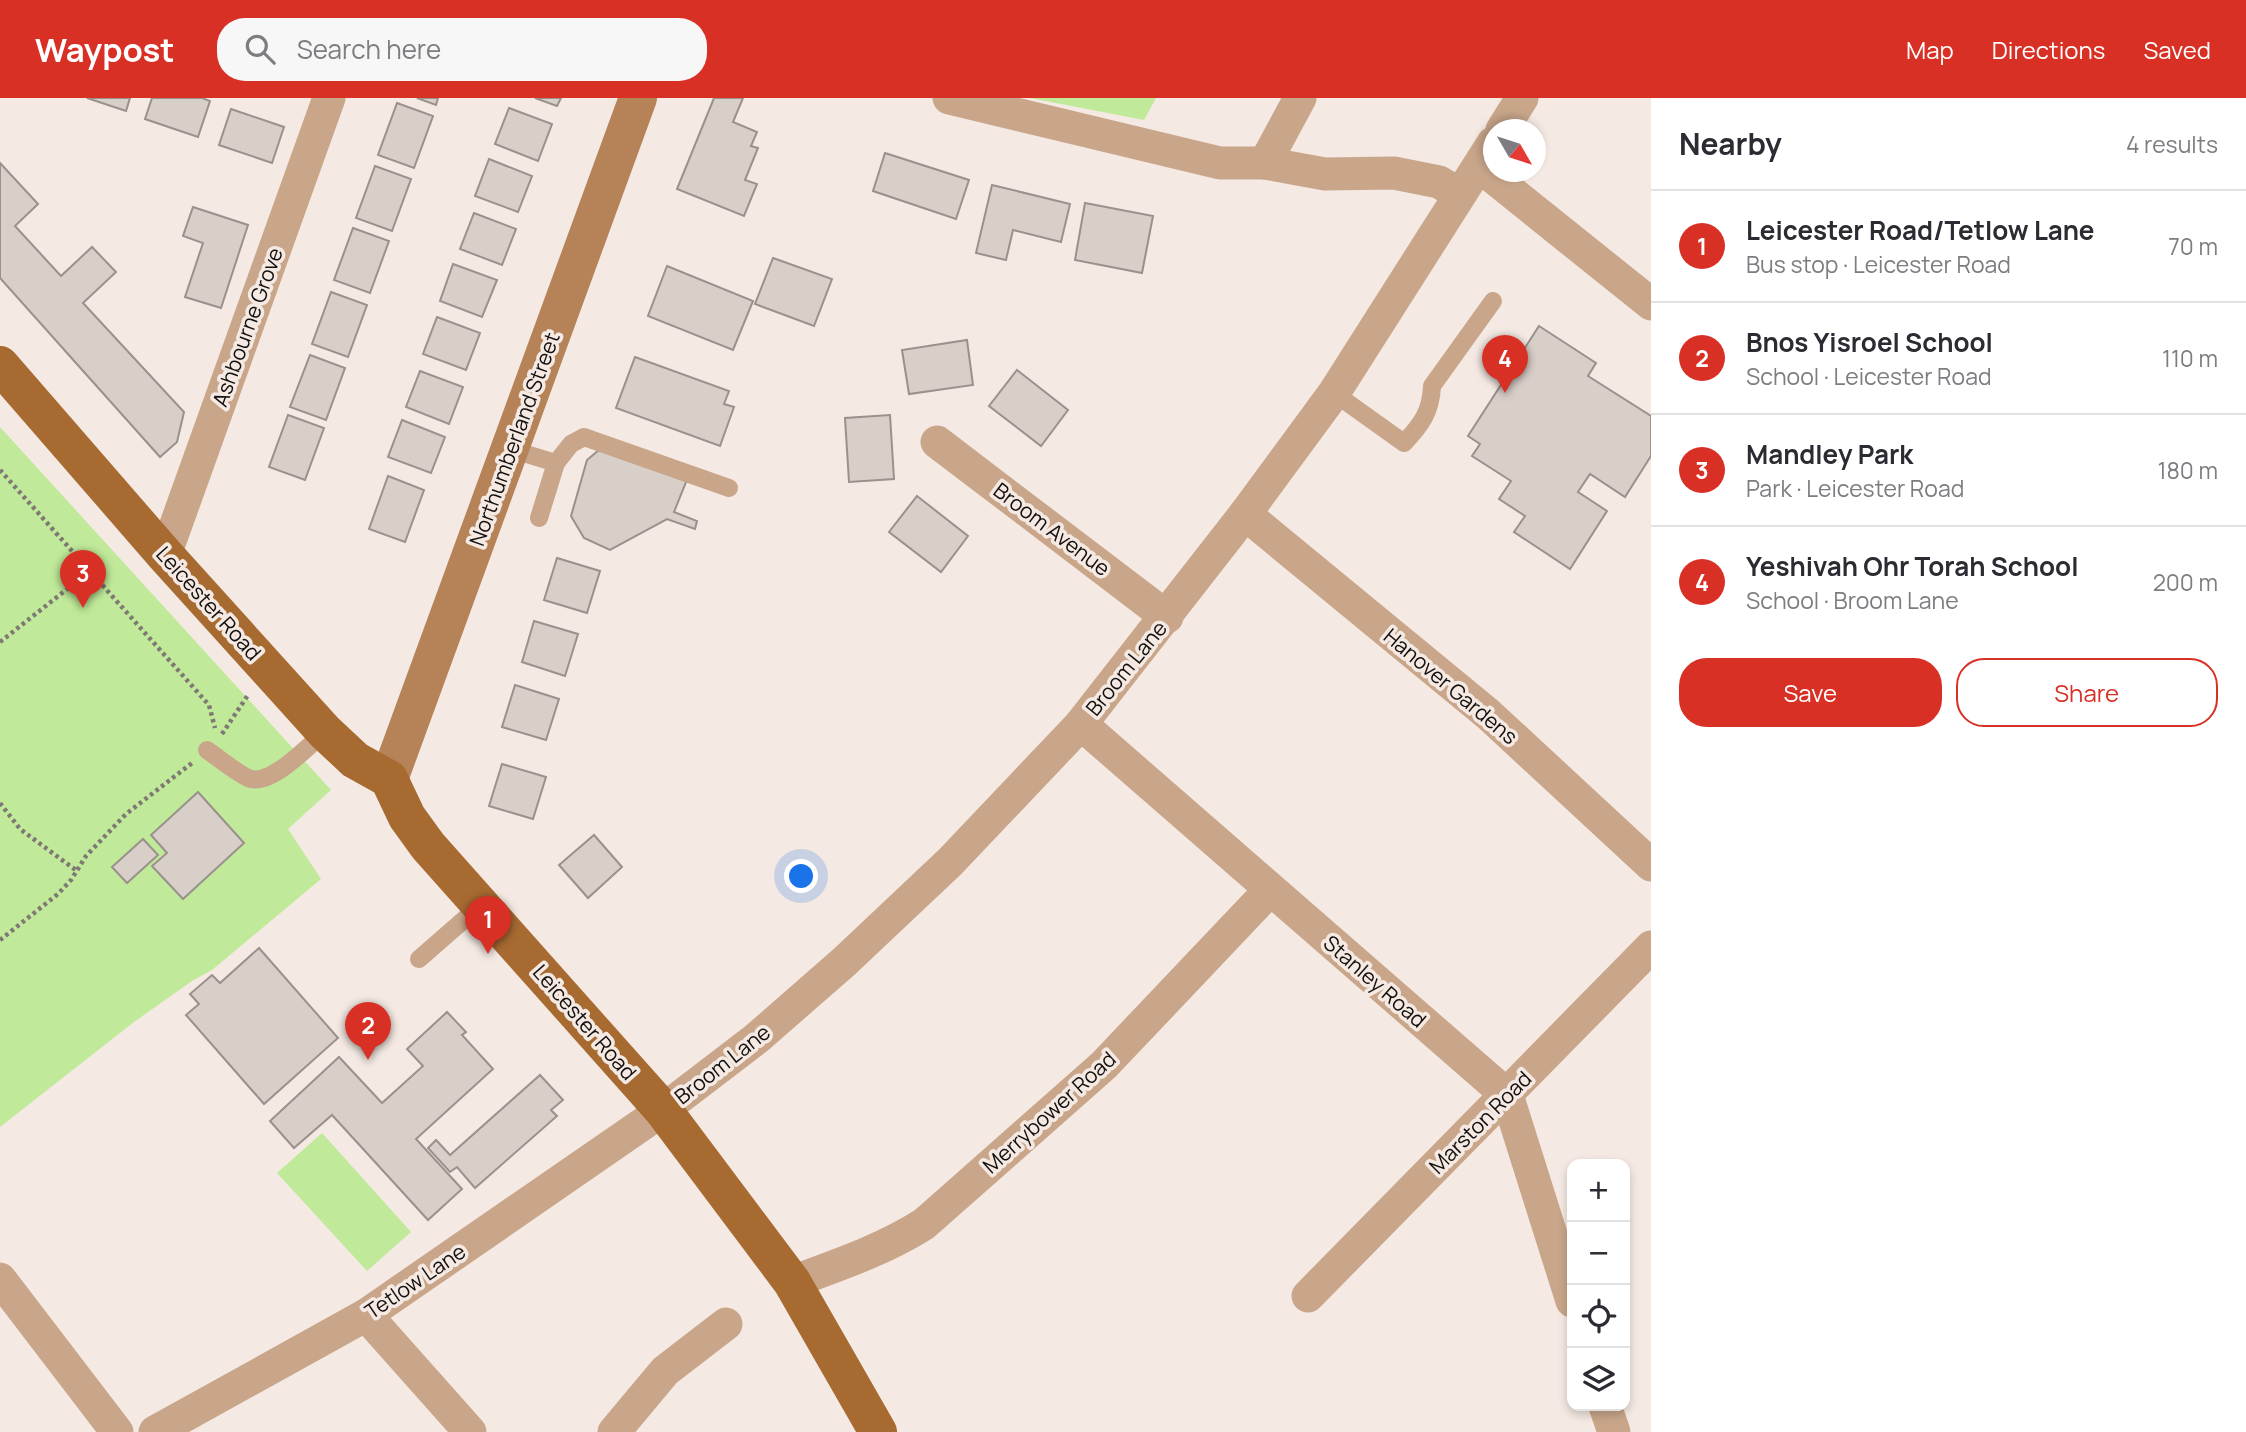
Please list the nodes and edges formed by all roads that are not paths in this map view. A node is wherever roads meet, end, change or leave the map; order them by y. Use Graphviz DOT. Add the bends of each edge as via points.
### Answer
graph roads {
  1 [pos="329,98"];
  2 [pos="638,98"];
  3 [pos="949,98"];
  4 [pos="1300,98"];
  5 [pos="1522,98"];
  6 [pos="1509,119"];
  7 [pos="1483,159"];
  8 [pos="1265,163"];
  9 [pos="1516,182"];
  10 [pos="1459,194"];
  11 [pos="1493,300"];
  12 [pos="1651,304"];
  13 [pos="0,365"];
  14 [pos="1334,393"];
  15 [pos="937,442"];
  16 [pos="510,449"];
  17 [pos="556,463"];
  18 [pos="729,488"];
  19 [pos="1245,514"];
  20 [pos="539,518"];
  21 [pos="165,555"];
  22 [pos="1167,617"];
  23 [pos="1082,724"];
  24 [pos="325,732"];
  25 [pos="207,750"];
  26 [pos="389,779"];
  27 [pos="1651,865"];
  28 [pos="1270,890"];
  29 [pos="482,904"];
  30 [pos="1651,947"];
  31 [pos="419,959"];
  32 [pos="1507,1095"];
  33 [pos="663,1110"];
  34 [pos="0,1279"];
  35 [pos="792,1282"];
  36 [pos="1567,1285"];
  37 [pos="1308,1296"];
  38 [pos="366,1315"];
  39 [pos="726,1324"];
  40 [pos="1607,1411"];
  41 [pos="117,1432"];
  42 [pos="155,1432"];
  43 [pos="470,1432"];
  44 [pos="614,1432"];
  45 [pos="878,1432"];
  46 [pos="1614,1432"];
  1 -- 21 [label="street, Ashbourne Grove"];
  2 -- 16 [label="street, Northumberland Street"];
  3 -- 8 [label="street" via="1220,163"];
  4 -- 8 [label="street"];
  5 -- 6 [label="street"];
  7 -- 10 [label="street, Broom Lane"];
  8 -- 10 [label="street" via="1325,174 1394,173 1439,182"];
  9 -- 12 [label="street"];
  10 -- 14 [label="street, Broom Lane"];
  11 -- 14 [label="lane" via="1432,386 1423,423 1404,443"];
  13 -- 21 [label="main road, Leicester Road"];
  14 -- 19 [label="street, Broom Lane"];
  15 -- 22 [label="street, Broom Avenue"];
  16 -- 17 [label="lane"];
  16 -- 26 [label="street, Northumberland Street"];
  17 -- 18 [label="lane" via="571,444 584,437"];
  17 -- 20 [label="lane"];
  19 -- 22 [label="street, Broom Lane"];
  19 -- 27 [label="street, Hanover Gardens" via="1488,714"];
  21 -- 24 [label="main road, Leicester Road"];
  22 -- 23 [label="street, Broom Lane"];
  23 -- 28 [label="street, Stanley Road"];
  23 -- 33 [label="street, Broom Lane" via="950,862 844,962 757,1038"];
  24 -- 25 [label="lane" via="262,780 250,779"];
  24 -- 26 [label="main road, Leicester Road" via="355,760"];
  26 -- 29 [label="main road, Leicester Road" via="407,817 428,846"];
  28 -- 32 [label="street, Stanley Road"];
  28 -- 35 [label="street, Merrybower Road" via="1104,1065 924,1224 872,1253"];
  29 -- 31 [label="lane"];
  29 -- 33 [label="main road, Leicester Road"];
  30 -- 32 [label="street, Marston Road"];
  32 -- 36 [label="street"];
  32 -- 37 [label="street, Marston Road"];
  33 -- 35 [label="main road, Leicester Road"];
  33 -- 38 [label="street, Tetlow Lane"];
  34 -- 41 [label="street"];
  35 -- 45 [label="main road, Leicester Road"];
  38 -- 42 [label="street, Tetlow Lane"];
  38 -- 43 [label="street"];
  39 -- 44 [label="street" via="665,1371"];
  40 -- 46 [label="street"];
}
